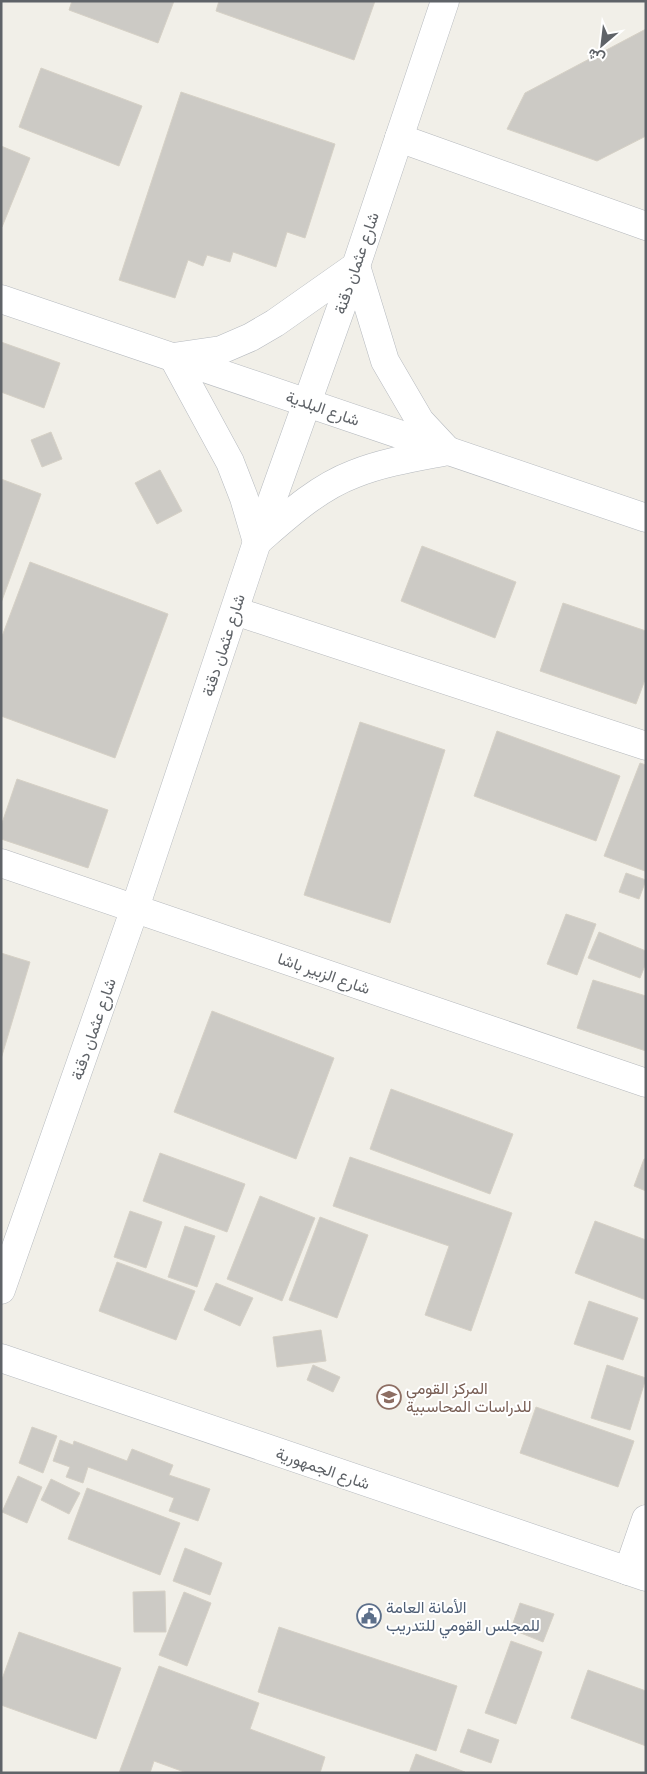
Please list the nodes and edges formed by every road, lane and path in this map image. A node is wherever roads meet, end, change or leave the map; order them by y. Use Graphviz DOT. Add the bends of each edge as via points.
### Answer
graph roads {
  1 [pos="445,1"];
  2 [pos="399,138"];
  3 [pos="646,226"];
  4 [pos="356,266"];
  5 [pos="1,299"];
  6 [pos="173,357"];
  7 [pos="306,403"];
  8 [pos="448,451"];
  9 [pos="646,518"];
  10 [pos="256,542"];
  11 [pos="235,611"];
  12 [pos="646,746"];
  13 [pos="1,863"];
  14 [pos="135,908"];
  15 [pos="646,1084"];
  16 [pos="1,1290"];
  17 [pos="1,1358"];
  18 [pos="646,1519"];
  19 [pos="637,1574"];
  1 -- 2 [label="street, شارع عثمان دقنة"];
  2 -- 3 [label="street"];
  2 -- 4 [label="street, شارع عثمان دقنة"];
  4 -- 6 [label="street" via="251,337 221,350"];
  4 -- 7 [label="street, شارع عثمان دقنة"];
  4 -- 8 [label="street" via="385,360 420,421"];
  5 -- 6 [label="street, شارع البلدية"];
  6 -- 7 [label="street, شارع البلدية"];
  6 -- 10 [label="street" via="230,462"];
  7 -- 8 [label="street, شارع البلدية"];
  7 -- 10 [label="street, شارع عثمان دقنة"];
  8 -- 9 [label="street, شارع البلدية"];
  8 -- 10 [label="street" via="354,474 301,504"];
  10 -- 11 [label="street, شارع عثمان دقنة"];
  11 -- 12 [label="street"];
  11 -- 14 [label="street, شارع عثمان دقنة"];
  13 -- 14 [label="street, شارع الزبير باشا"];
  14 -- 15 [label="street, شارع الزبير باشا"];
  14 -- 16 [label="street, شارع عثمان دقنة"];
  17 -- 19 [label="street, شارع الجمهورية"];
  18 -- 19 [label="street"];
}
